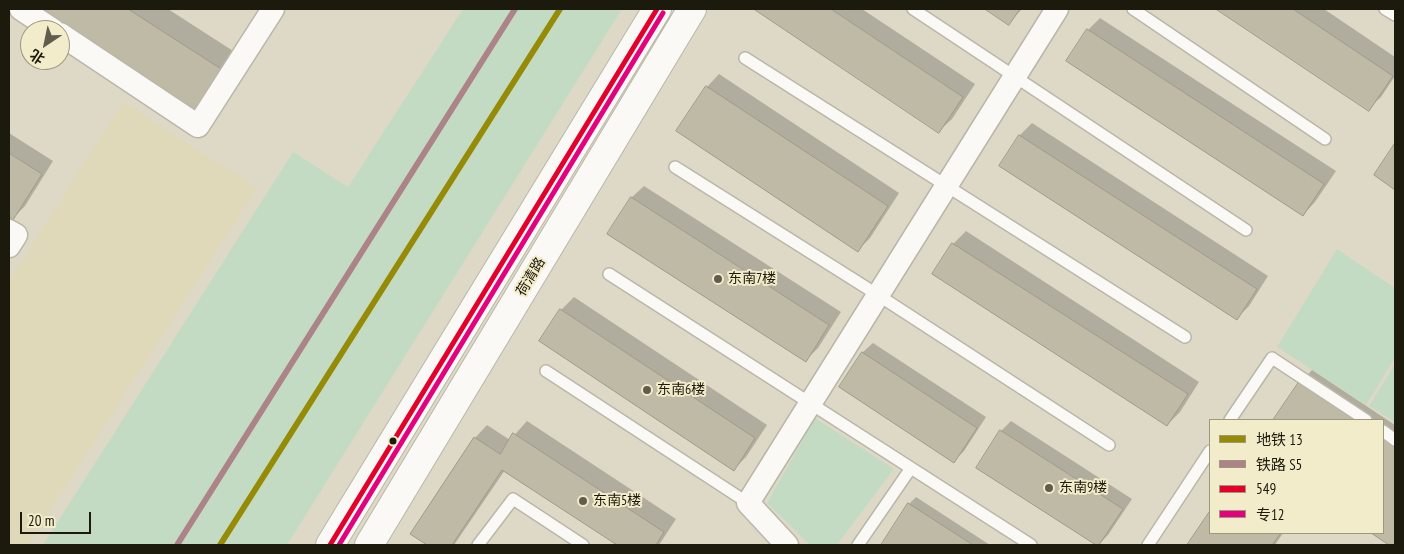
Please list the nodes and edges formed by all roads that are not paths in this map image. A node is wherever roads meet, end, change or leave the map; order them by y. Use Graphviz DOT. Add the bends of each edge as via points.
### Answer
graph roads {
  1 [pos="21,9"];
  2 [pos="657,9"];
  3 [pos="692,9"];
  4 [pos="913,9"];
  5 [pos="1057,9"];
  6 [pos="1133,9"];
  7 [pos="1385,9"];
  8 [pos="265,12"];
  9 [pos="1395,15"];
  10 [pos="38,20"];
  11 [pos="70,41"];
  12 [pos="745,58"];
  13 [pos="1014,77"];
  14 [pos="1325,139"];
  15 [pos="675,167"];
  16 [pos="947,184"];
  17 [pos="1246,230"];
  18 [pos="9,231"];
  19 [pos="9,246"];
  20 [pos="609,274"];
  21 [pos="878,295"];
  22 [pos="1185,337"];
  23 [pos="546,371"];
  24 [pos="811,402"];
  25 [pos="1231,419"];
  26 [pos="1364,419"];
  27 [pos="1384,432"];
  28 [pos="1395,440"];
  29 [pos="1109,444"];
  30 [pos="1209,453"];
  31 [pos="911,468"];
  32 [pos="748,503"];
  33 [pos="330,545"];
  34 [pos="369,545"];
  35 [pos="478,545"];
  36 [pos="583,545"];
  37 [pos="786,545"];
  38 [pos="858,545"];
  39 [pos="1031,545"];
  40 [pos="1148,545"];
  1 -- 10 [label="street"];
  2 -- 33 [label="main road"];
  3 -- 34 [label="main road, 荷清路"];
  4 -- 13 [label="lane"];
  5 -- 13 [label="street"];
  6 -- 14 [label="lane"];
  7 -- 9 [label="lane"];
  8 -- 11 [label="street" via="198,126"];
  12 -- 16 [label="lane"];
  13 -- 16 [label="street"];
  13 -- 17 [label="lane"];
  15 -- 21 [label="lane"];
  16 -- 21 [label="street"];
  16 -- 22 [label="lane"];
  18 -- 19 [label="street" via="16,235"];
  20 -- 24 [label="lane"];
  21 -- 24 [label="street"];
  21 -- 29 [label="lane"];
  23 -- 32 [label="lane"];
  24 -- 31 [label="lane"];
  24 -- 32 [label="street"];
  25 -- 26 [label="lane" via="1272,358"];
  27 -- 28 [label="lane"];
  30 -- 40 [label="lane"];
  31 -- 38 [label="lane"];
  31 -- 39 [label="lane"];
  32 -- 37 [label="street"];
  35 -- 36 [label="lane" via="513,499"];
}
